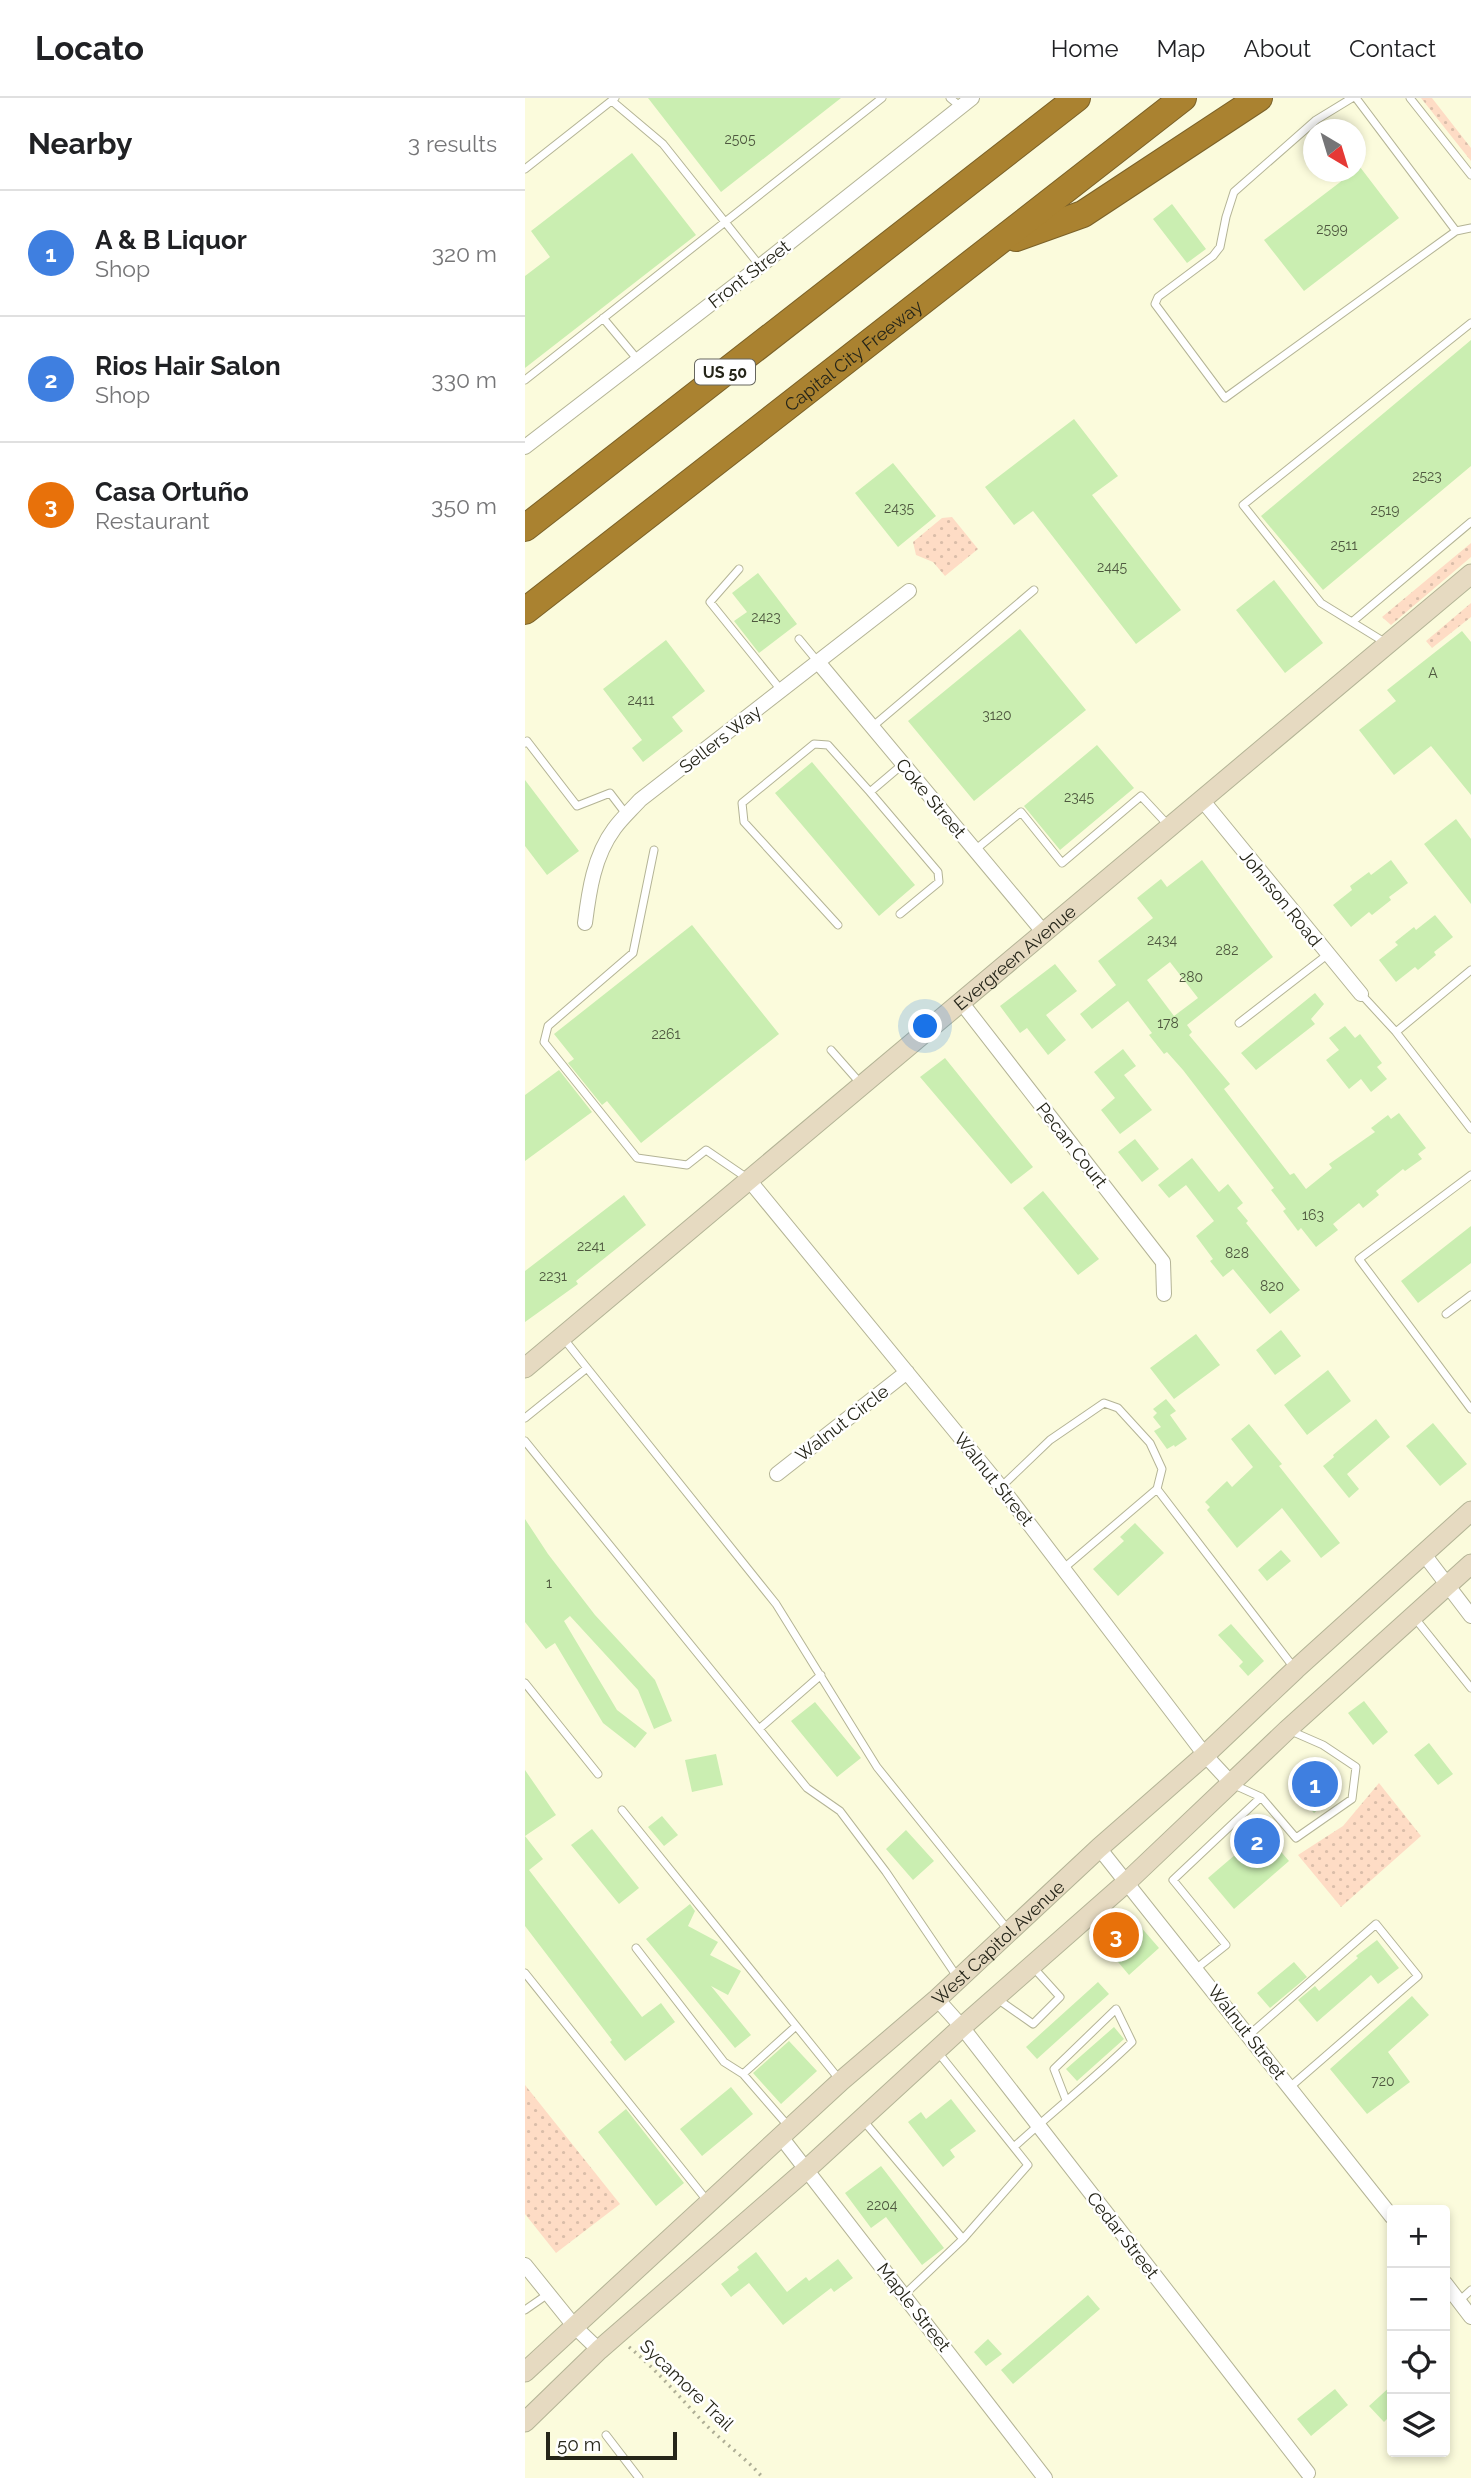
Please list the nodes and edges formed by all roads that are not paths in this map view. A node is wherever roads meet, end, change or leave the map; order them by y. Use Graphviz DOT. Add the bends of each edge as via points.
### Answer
graph roads {
  1 [pos="882,98"];
  2 [pos="1054,98"];
  3 [pos="1077,98"];
  4 [pos="1182,98"];
  5 [pos="1259,98"];
  6 [pos="1354,98"];
  7 [pos="1410,98"];
  8 [pos="613,99"];
  9 [pos="961,101"];
  10 [pos="525,169"];
  11 [pos="1471,175"];
  12 [pos="925,216"];
  13 [pos="725,223"];
  14 [pos="1471,228"];
  15 [pos="1456,230"];
  16 [pos="995,245"];
  17 [pos="760,266"];
  18 [pos="603,318"];
  19 [pos="1471,323"];
  20 [pos="638,360"];
  21 [pos="525,380"];
  22 [pos="525,447"];
  23 [pos="1471,522"];
  24 [pos="525,528"];
  25 [pos="739,569"];
  26 [pos="1471,574"];
  27 [pos="1034,590"];
  28 [pos="909,592"];
  29 [pos="525,611"];
  30 [pos="1352,622"];
  31 [pos="799,639"];
  32 [pos="1387,644"];
  33 [pos="818,662"];
  34 [pos="782,690"];
  35 [pos="872,727"];
  36 [pos="525,743"];
  37 [pos="903,764"];
  38 [pos="870,792"];
  39 [pos="1203,801"];
  40 [pos="627,815"];
  41 [pos="1171,828"];
  42 [pos="654,850"];
  43 [pos="975,850"];
  44 [pos="900,914"];
  45 [pos="585,923"];
  46 [pos="838,925"];
  47 [pos="1045,934"];
  48 [pos="1327,955"];
  49 [pos="1471,970"];
  50 [pos="1361,993"];
  51 [pos="961,1002"];
  52 [pos="1240,1023"];
  53 [pos="1396,1032"];
  54 [pos="831,1050"];
  55 [pos="862,1086"];
  56 [pos="1471,1129"];
  57 [pos="1471,1175"];
  58 [pos="749,1180"];
  59 [pos="1164,1294"];
  60 [pos="1471,1295"];
  61 [pos="1446,1314"];
  62 [pos="562,1337"];
  63 [pos="525,1368"];
  64 [pos="587,1368"];
  65 [pos="907,1372"];
  66 [pos="1471,1409"];
  67 [pos="525,1418"];
  68 [pos="525,1441"];
  69 [pos="776,1474"];
  70 [pos="1001,1487"];
  71 [pos="1157,1489"];
  72 [pos="1471,1511"];
  73 [pos="1423,1553"];
  74 [pos="1471,1564"];
  75 [pos="1064,1568"];
  76 [pos="1448,1586"];
  77 [pos="1414,1616"];
  78 [pos="1471,1616"];
  79 [pos="1296,1669"];
  80 [pos="821,1675"];
  81 [pos="525,1683"];
  82 [pos="1471,1688"];
  83 [pos="759,1729"];
  84 [pos="1287,1730"];
  85 [pos="1205,1755"];
  86 [pos="598,1774"];
  87 [pos="1231,1783"];
  88 [pos="1261,1797"];
  89 [pos="622,1810"];
  90 [pos="1100,1848"];
  91 [pos="1128,1881"];
  92 [pos="1009,1931"];
  93 [pos="636,1948"];
  94 [pos="1031,1965"];
  95 [pos="1196,1968"];
  96 [pos="525,1973"];
  97 [pos="957,1978"];
  98 [pos="995,1997"];
  99 [pos="937,1999"];
  100 [pos="796,2026"];
  101 [pos="962,2027"];
  102 [pos="1249,2035"];
  103 [pos="937,2050"];
  104 [pos="743,2074"];
  105 [pos="841,2081"];
  106 [pos="1290,2087"];
  107 [pos="1066,2100"];
  108 [pos="861,2119"];
  109 [pos="1038,2125"];
  110 [pos="786,2133"];
  111 [pos="1014,2147"];
  112 [pos="807,2169"];
  113 [pos="709,2204"];
  114 [pos="1387,2211"];
  115 [pos="963,2239"];
  116 [pos="525,2265"];
  117 [pos="1450,2289"];
  118 [pos="1471,2290"];
  119 [pos="548,2294"];
  120 [pos="904,2295"];
  121 [pos="1459,2301"];
  122 [pos="525,2310"];
  123 [pos="1471,2317"];
  124 [pos="575,2327"];
  125 [pos="599,2350"];
  126 [pos="525,2372"];
  127 [pos="525,2422"];
  128 [pos="605,2435"];
  129 [pos="1308,2473"];
  130 [pos="639,2478"];
  131 [pos="1045,2478"];
  1 -- 13 [label="lane"];
  2 -- 12 [label="highway"];
  3 -- 12 [label="highway, US 50"];
  4 -- 16 [label="highway, Capital City Freeway"];
  5 -- 16 [label="highway" via="1083,214"];
  6 -- 15 [label="lane"];
  6 -- 15 [label="lane" via="1316,120 1234,192 1220,247 1158,297 1155,304 1225,398"];
  7 -- 11 [label="lane"];
  8 -- 10 [label="lane"];
  8 -- 13 [label="lane" via="663,144"];
  9 -- 17 [label="street, Front Street"];
  12 -- 24 [label="highway, US 50"];
  13 -- 17 [label="lane"];
  13 -- 18 [label="lane"];
  14 -- 15 [label="lane"];
  16 -- 29 [label="highway, Capital City Freeway"];
  17 -- 20 [label="street, Front Street"];
  18 -- 20 [label="lane"];
  18 -- 21 [label="lane"];
  19 -- 30 [label="lane" via="1243,505 1321,603"];
  20 -- 22 [label="street, Front Street"];
  23 -- 30 [label="lane"];
  25 -- 34 [label="lane" via="711,602"];
  26 -- 32 [label="main road, Evergreen Avenue"];
  27 -- 35 [label="lane"];
  28 -- 33 [label="street, Sellers Way"];
  30 -- 32 [label="lane"];
  31 -- 33 [label="lane"];
  32 -- 39 [label="main road, Evergreen Avenue"];
  33 -- 34 [label="street, Sellers Way"];
  33 -- 35 [label="street, Coke Street"];
  34 -- 40 [label="street, Sellers Way" via="640,800"];
  35 -- 37 [label="street, Coke Street"];
  36 -- 40 [label="lane" via="577,806 610,793"];
  37 -- 38 [label="lane"];
  37 -- 43 [label="street, Coke Street"];
  38 -- 44 [label="lane" via="938,873 939,882"];
  38 -- 46 [label="lane" via="828,745 814,744 742,803 744,822"];
  39 -- 41 [label="main road, Evergreen Avenue"];
  39 -- 48 [label="street, Johnson Road"];
  40 -- 45 [label="street, Sellers Way" via="613,830 597,862"];
  41 -- 43 [label="lane" via="1141,796 1062,863 1021,812"];
  41 -- 47 [label="main road, Evergreen Avenue"];
  42 -- 58 [label="lane" via="633,953 548,1026 544,1042 637,1158 687,1165 706,1150"];
  43 -- 47 [label="street, Coke Street"];
  47 -- 51 [label="main road, Evergreen Avenue"];
  48 -- 50 [label="street, Johnson Road"];
  48 -- 52 [label="lane"];
  49 -- 53 [label="lane"];
  50 -- 53 [label="lane"];
  51 -- 55 [label="main road, Evergreen Avenue"];
  51 -- 59 [label="street, Pecan Court" via="1163,1262"];
  53 -- 56 [label="lane"];
  54 -- 55 [label="lane"];
  55 -- 58 [label="main road, Evergreen Avenue"];
  57 -- 66 [label="lane" via="1359,1259"];
  58 -- 62 [label="main road, Evergreen Avenue"];
  58 -- 65 [label="street, Walnut Street"];
  60 -- 61 [label="lane"];
  62 -- 63 [label="main road, Evergreen Avenue"];
  62 -- 64 [label="lane"];
  64 -- 67 [label="lane"];
  64 -- 80 [label="lane" via="776,1604"];
  65 -- 69 [label="street, Walnut Circle"];
  65 -- 70 [label="street, Walnut Street"];
  68 -- 83 [label="lane"];
  70 -- 71 [label="lane" via="1050,1440 1104,1403 1118,1408 1150,1443 1162,1469"];
  70 -- 75 [label="street, Walnut Street"];
  71 -- 75 [label="lane"];
  71 -- 79 [label="lane"];
  72 -- 73 [label="main road, West Capitol Avenue"];
  73 -- 76 [label="street"];
  73 -- 79 [label="main road, West Capitol Avenue"];
  74 -- 76 [label="main road"];
  75 -- 85 [label="street, Walnut Street"];
  76 -- 77 [label="main road"];
  76 -- 78 [label="street"];
  77 -- 82 [label="lane"];
  77 -- 84 [label="main road"];
  79 -- 85 [label="main road, West Capitol Avenue"];
  80 -- 83 [label="lane"];
  80 -- 92 [label="lane" via="877,1767"];
  81 -- 86 [label="lane"];
  83 -- 97 [label="lane" via="807,1788 840,1811"];
  84 -- 87 [label="main road"];
  84 -- 88 [label="lane" via="1323,1745 1356,1768 1352,1799 1296,1838"];
  85 -- 87 [label="street, Walnut Street"];
  85 -- 90 [label="main road, West Capitol Avenue"];
  87 -- 88 [label="lane"];
  87 -- 91 [label="main road"];
  88 -- 95 [label="lane" via="1173,1880 1226,1945"];
  89 -- 100 [label="lane"];
  90 -- 91 [label="street, Walnut Street"];
  90 -- 92 [label="main road, West Capitol Avenue"];
  91 -- 94 [label="main road"];
  91 -- 95 [label="street, Walnut Street"];
  92 -- 97 [label="main road, West Capitol Avenue"];
  93 -- 104 [label="lane" via="724,2062"];
  94 -- 98 [label="main road"];
  94 -- 98 [label="lane" via="1060,1997 1033,2024"];
  95 -- 102 [label="street, Walnut Street"];
  96 -- 113 [label="lane"];
  97 -- 99 [label="main road, West Capitol Avenue"];
  98 -- 101 [label="main road"];
  99 -- 101 [label="street, Cedar Street"];
  99 -- 105 [label="main road, West Capitol Avenue"];
  100 -- 104 [label="lane"];
  100 -- 105 [label="lane"];
  101 -- 103 [label="main road"];
  101 -- 109 [label="street, Cedar Street"];
  102 -- 106 [label="street, Walnut Street"];
  102 -- 106 [label="lane" via="1376,1924 1418,1976"];
  103 -- 108 [label="main road"];
  103 -- 111 [label="lane"];
  104 -- 110 [label="lane"];
  105 -- 110 [label="main road, West Capitol Avenue"];
  106 -- 114 [label="street, Walnut Street"];
  107 -- 107 [label="lane" via="1132,2042 1117,2009 1054,2069"];
  107 -- 109 [label="lane"];
  108 -- 112 [label="main road"];
  108 -- 115 [label="lane"];
  109 -- 111 [label="lane"];
  109 -- 129 [label="street, Cedar Street"];
  110 -- 112 [label="street, Maple Street"];
  110 -- 113 [label="main road, West Capitol Avenue"];
  111 -- 115 [label="lane" via="1028,2165"];
  112 -- 120 [label="street, Maple Street"];
  112 -- 125 [label="main road"];
  113 -- 124 [label="main road, West Capitol Avenue"];
  115 -- 120 [label="lane"];
  116 -- 119 [label="street"];
  117 -- 121 [label="street"];
  118 -- 121 [label="lane"];
  119 -- 122 [label="lane"];
  119 -- 124 [label="street"];
  120 -- 131 [label="street, Maple Street"];
  121 -- 123 [label="street"];
  124 -- 125 [label="street"];
  124 -- 126 [label="main road, West Capitol Avenue"];
  125 -- 127 [label="main road"];
  128 -- 130 [label="lane"];
}
